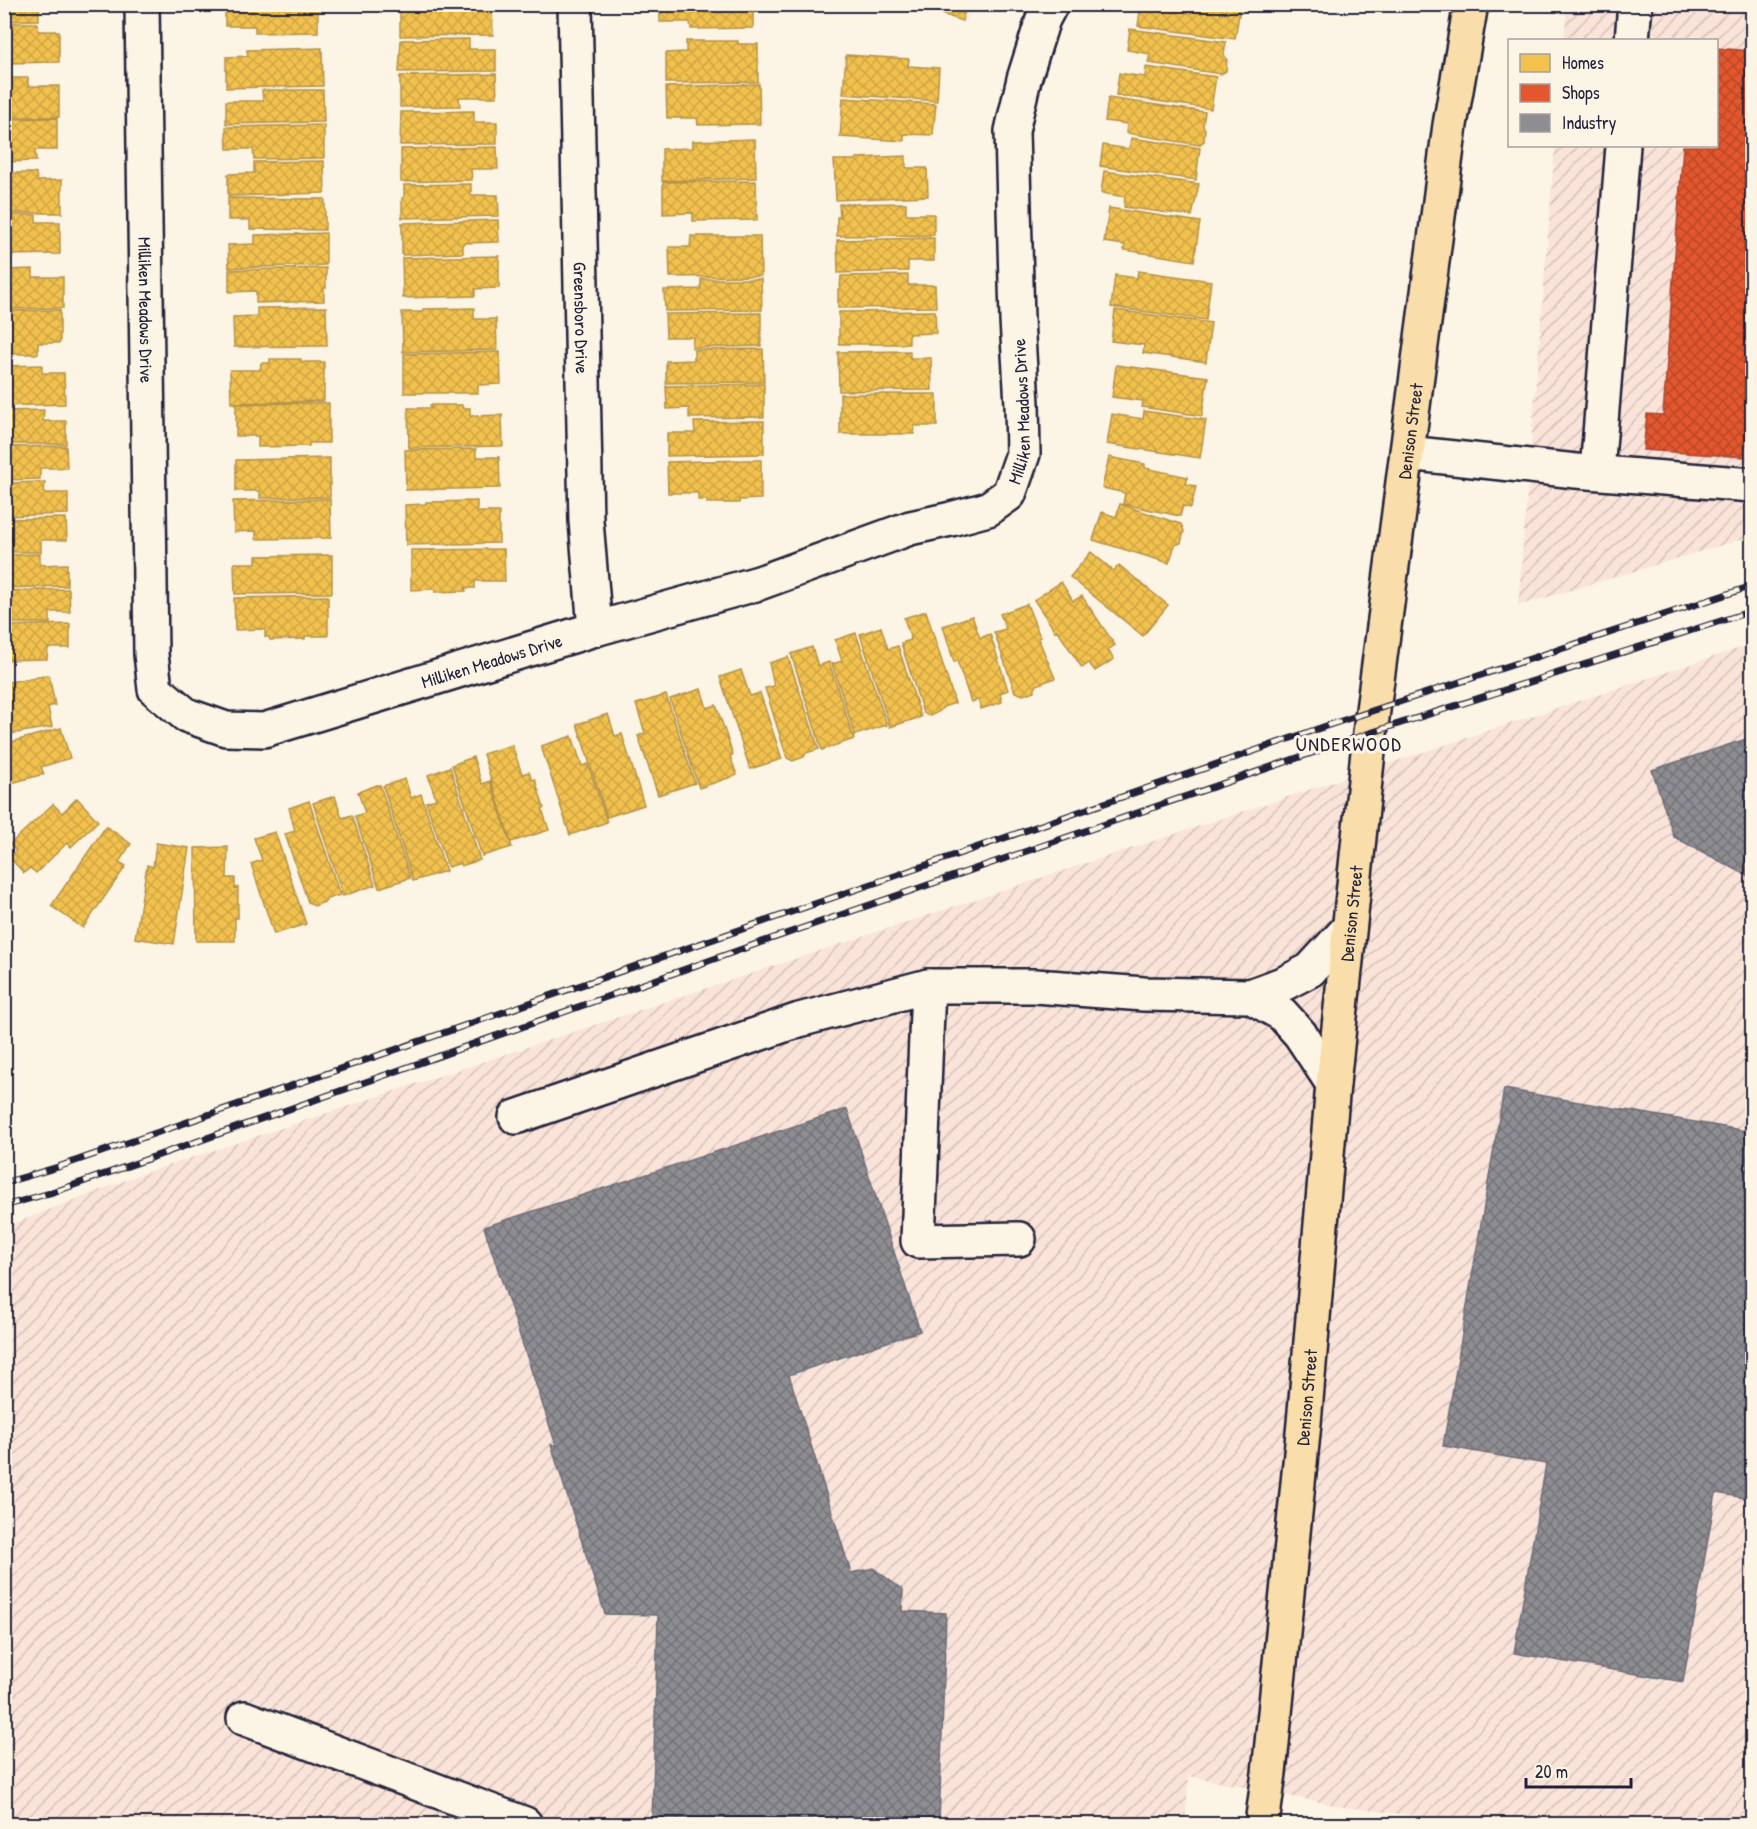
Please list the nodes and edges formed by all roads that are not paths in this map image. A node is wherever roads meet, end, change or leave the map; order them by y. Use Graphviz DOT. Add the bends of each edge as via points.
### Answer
graph roads {
  1 [pos="142,4"];
  2 [pos="575,4"];
  3 [pos="1050,4"];
  4 [pos="1471,4"];
  5 [pos="1635,4"];
  6 [pos="1632,39"];
  7 [pos="1623,147"];
  8 [pos="1407,453"];
  9 [pos="1597,472"];
  10 [pos="1752,485"];
  11 [pos="595,629"];
  12 [pos="1349,928"];
  13 [pos="928,986"];
  14 [pos="1250,996"];
  15 [pos="1333,1084"];
  16 [pos="516,1117"];
  17 [pos="1019,1239"];
  18 [pos="244,1718"];
  19 [pos="525,1824"];
  20 [pos="1262,1824"];
  1 -- 11 [label="street, Milliken Meadows Drive" via="151,654 156,689 186,716 226,729 264,730"];
  2 -- 11 [label="street, Greensboro Drive" via="586,521"];
  3 -- 11 [label="street, Milliken Meadows Drive" via="1024,79 1012,131 1023,454 1009,494 988,509 910,528 759,583"];
  4 -- 8 [label="main road, Denison Street" via="1450,125"];
  5 -- 6 [label="street"];
  7 -- 9 [label="street"];
  8 -- 9 [label="street"];
  8 -- 12 [label="main road, Denison Street"];
  9 -- 10 [label="street"];
  12 -- 14 [label="street" via="1310,970"];
  12 -- 15 [label="main road, Denison Street"];
  13 -- 14 [label="street" via="1035,986"];
  13 -- 16 [label="street" via="799,1020"];
  13 -- 17 [label="street" via="918,1241"];
  14 -- 15 [label="street" via="1282,1014"];
  15 -- 20 [label="main road, Denison Street" via="1304,1423"];
  18 -- 19 [label="street"];
}
